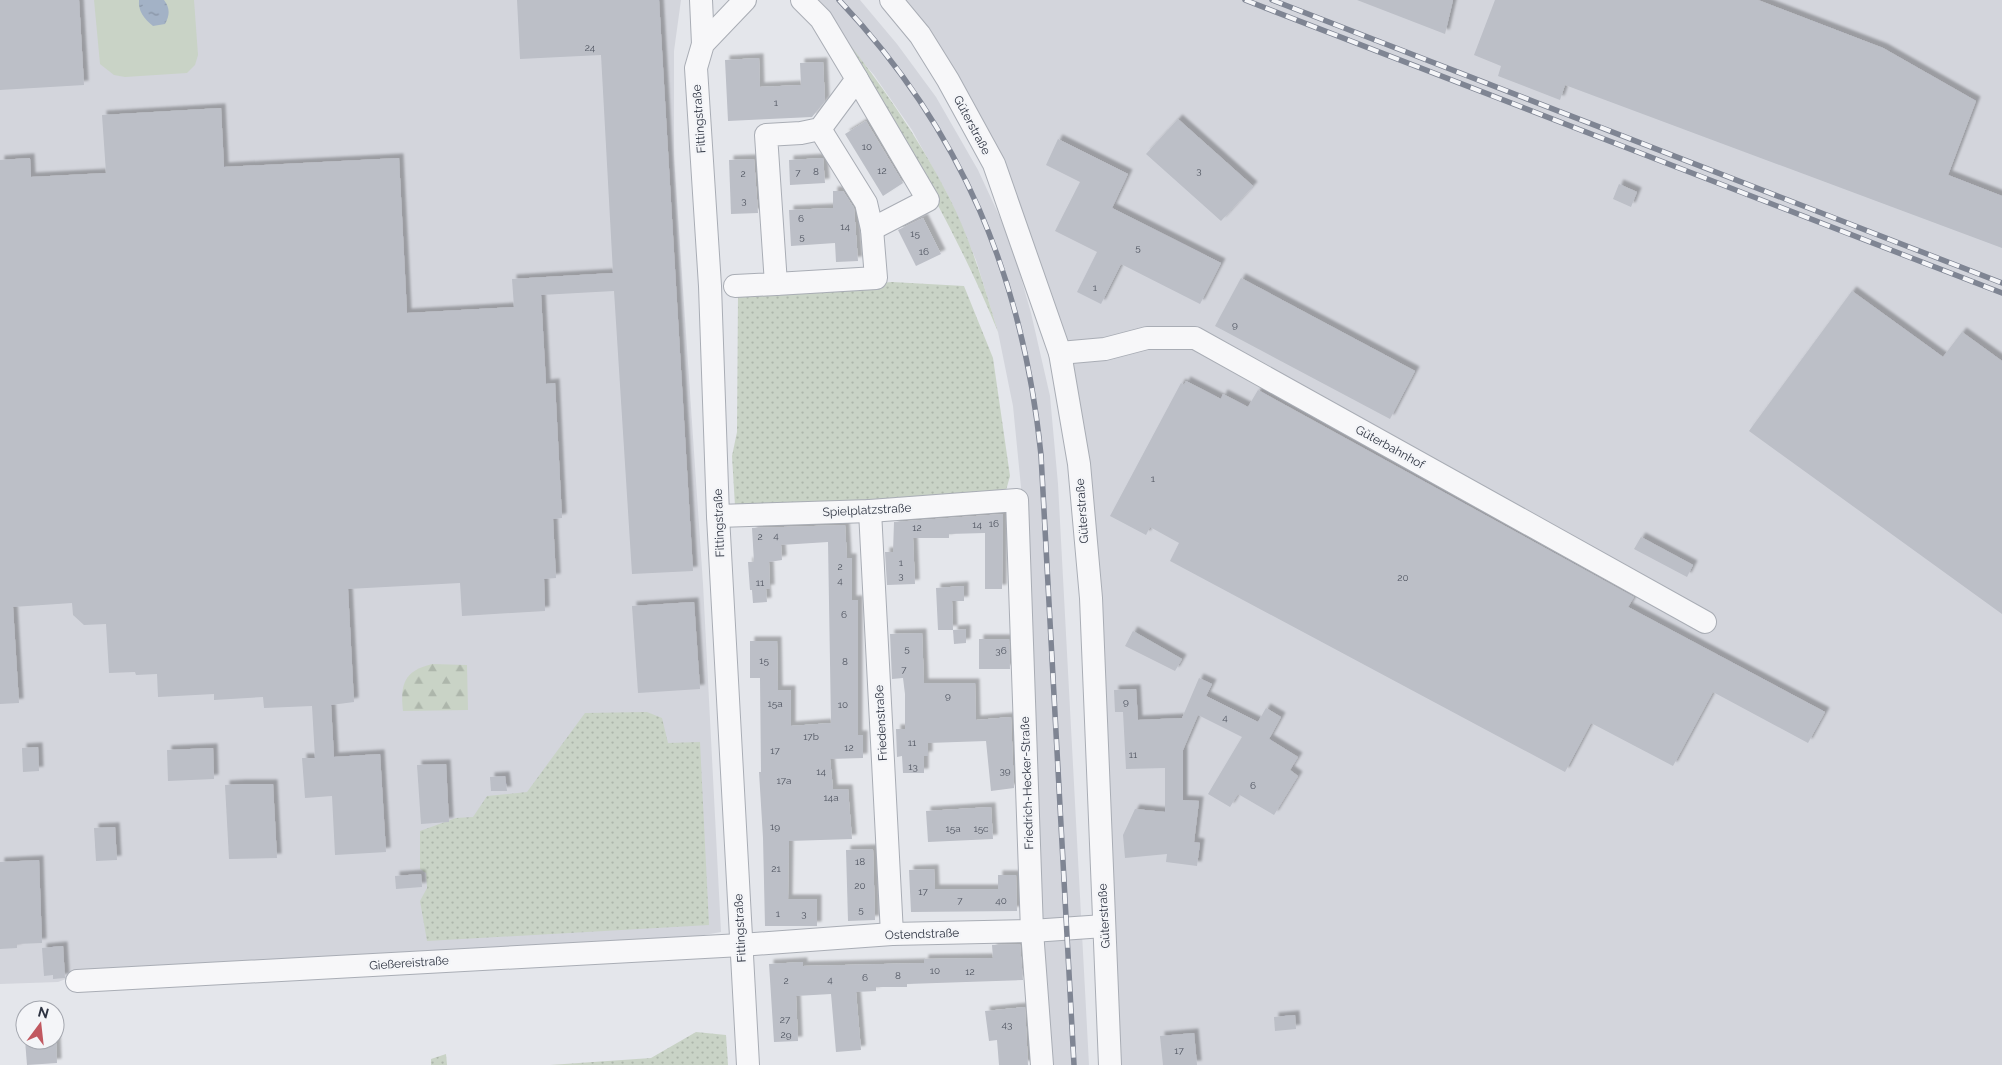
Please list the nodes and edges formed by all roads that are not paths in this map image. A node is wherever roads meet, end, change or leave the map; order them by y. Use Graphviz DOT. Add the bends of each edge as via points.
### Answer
graph roads {
  1 [pos="701,0"];
  2 [pos="745,0"];
  3 [pos="802,0"];
  4 [pos="891,0"];
  5 [pos="703,44"];
  6 [pos="857,78"];
  7 [pos="820,129"];
  8 [pos="872,229"];
  9 [pos="776,284"];
  10 [pos="735,286"];
  11 [pos="1060,353"];
  12 [pos="1017,500"];
  13 [pos="870,511"];
  14 [pos="718,516"];
  15 [pos="1705,622"];
  16 [pos="1104,926"];
  17 [pos="1032,931"];
  18 [pos="892,934"];
  19 [pos="741,945"];
  20 [pos="77,981"];
  21 [pos="748,1065"];
  22 [pos="1042,1065"];
  23 [pos="1110,1065"];
  1 -- 5 [label="street"];
  2 -- 5 [label="street, Fittingstraße"];
  3 -- 6 [label="street" via="821,20"];
  4 -- 11 [label="street, Güterstraße" via="925,42 994,164"];
  5 -- 14 [label="street, Fittingstraße" via="696,68 710,286"];
  6 -- 7 [label="street"];
  6 -- 8 [label="street" via="928,200"];
  7 -- 8 [label="street" via="866,203"];
  7 -- 9 [label="street" via="766,135"];
  8 -- 9 [label="street" via="876,278"];
  9 -- 10 [label="street"];
  11 -- 15 [label="street, Güterbahnhof" via="1105,349 1147,338 1195,338"];
  11 -- 16 [label="street, Güterstraße" via="1079,464 1091,598"];
  12 -- 13 [label="street, Spielplatzstraße"];
  12 -- 17 [label="street, Friedrich-Hecker-Straße"];
  13 -- 14 [label="street, Spielplatzstraße"];
  13 -- 18 [label="street, Friedenstraße"];
  14 -- 19 [label="street, Fittingstraße"];
  16 -- 17 [label="street, Ostendstraße"];
  16 -- 23 [label="street, Güterstraße"];
  17 -- 18 [label="street, Ostendstraße"];
  17 -- 22 [label="street, Friedrich-Hecker-Straße"];
  18 -- 19 [label="street, Ostendstraße"];
  19 -- 20 [label="street, Gießereistraße"];
  19 -- 21 [label="street, Fittingstraße"];
}
